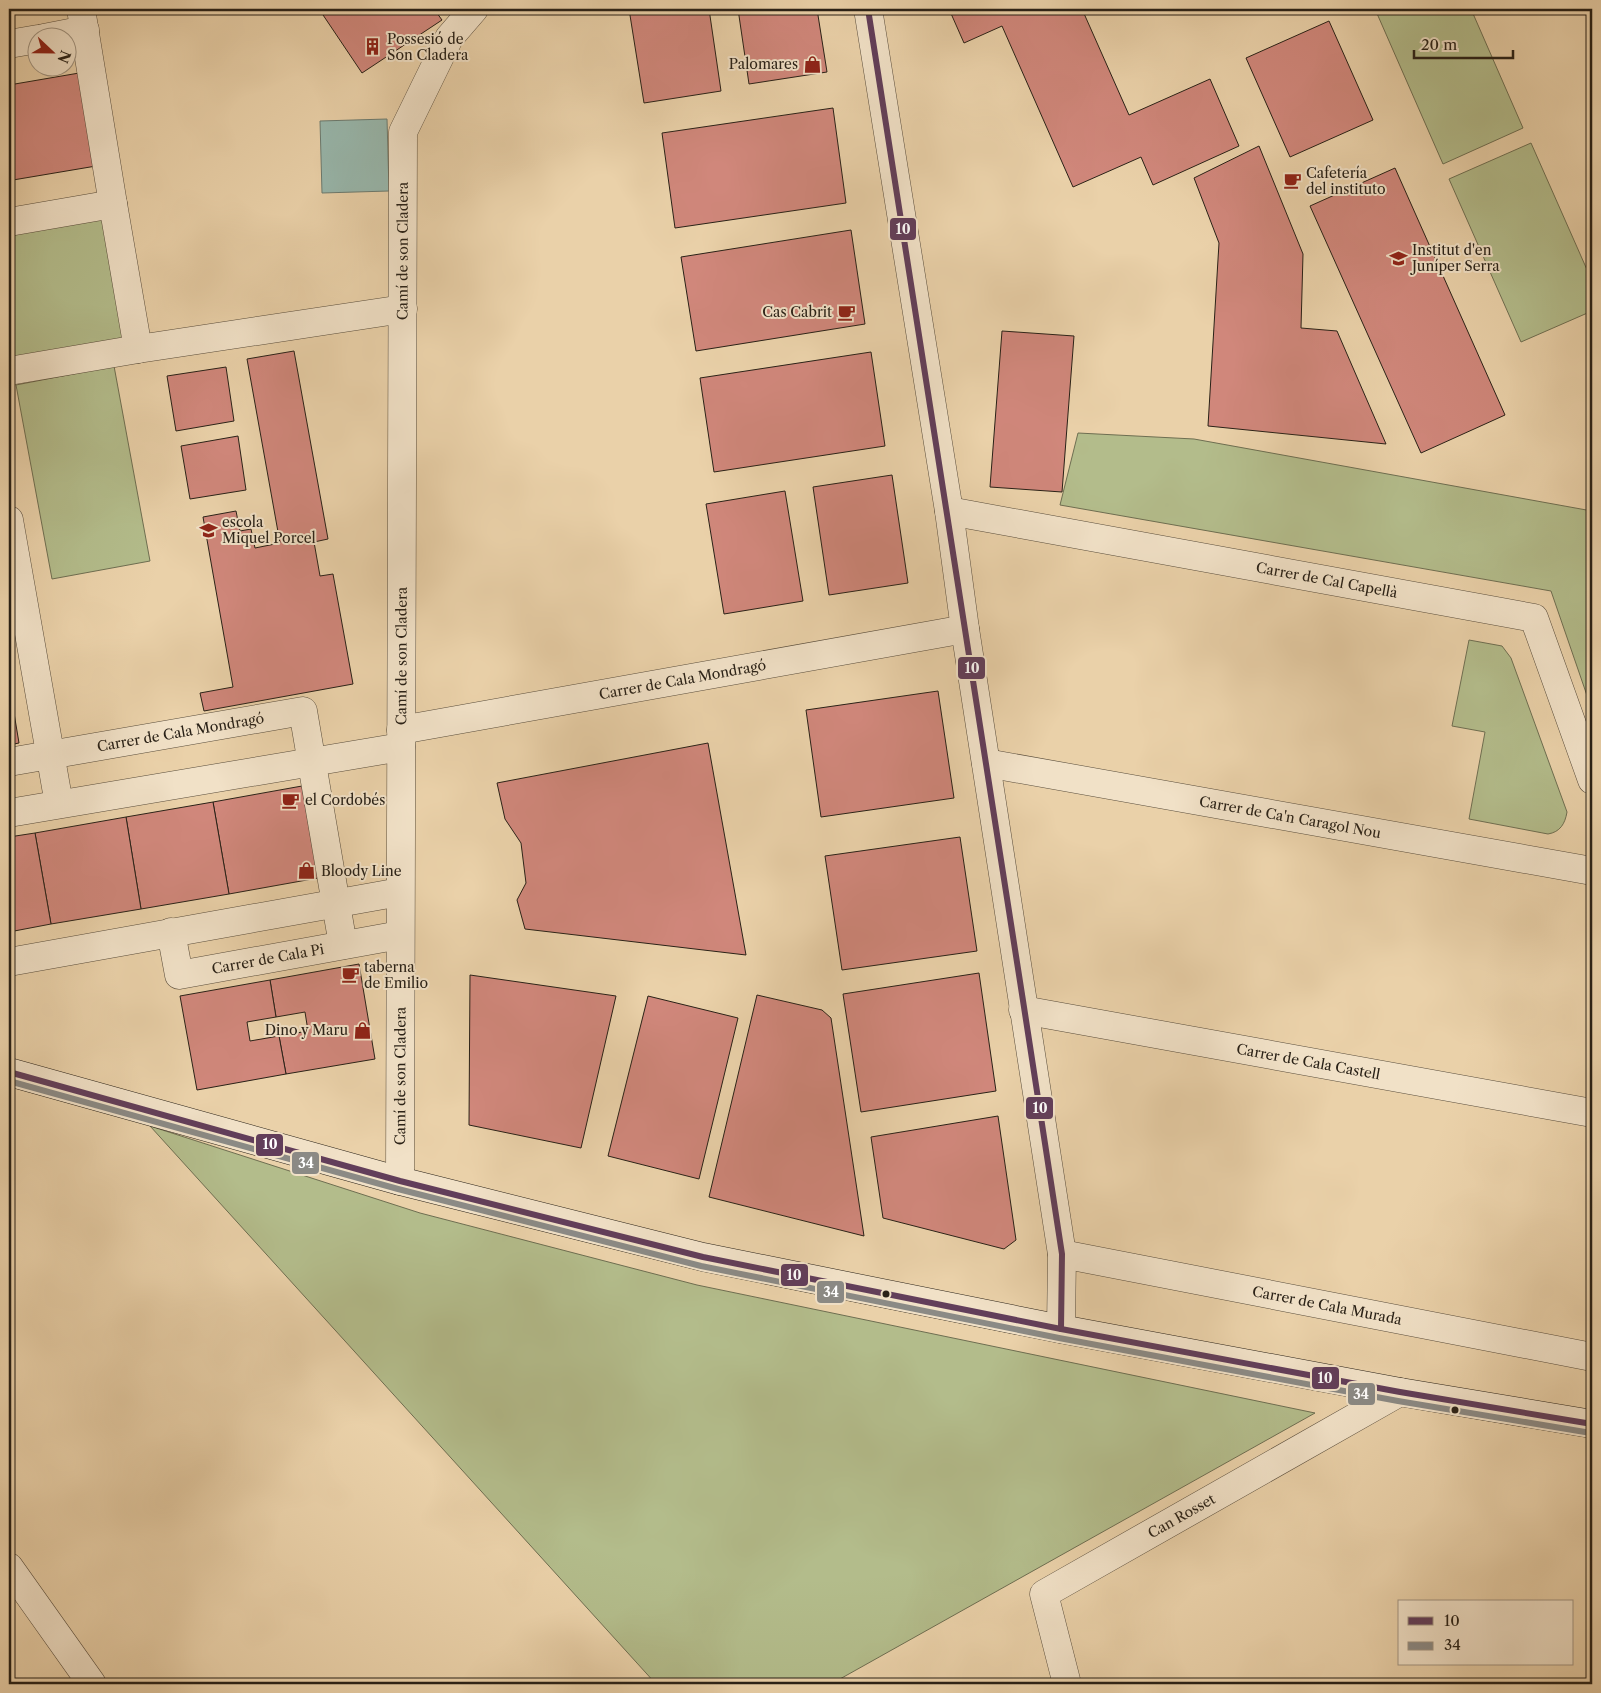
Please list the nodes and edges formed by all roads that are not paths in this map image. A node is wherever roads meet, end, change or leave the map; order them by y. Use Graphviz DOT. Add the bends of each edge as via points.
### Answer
graph roads {
  1 [pos="474,9"];
  2 [pos="868,9"];
  3 [pos="83,19"];
  4 [pos="65,28"];
  5 [pos="28,41"];
  6 [pos="9,44"];
  7 [pos="113,204"];
  8 [pos="9,222"];
  9 [pos="403,309"];
  10 [pos="138,349"];
  11 [pos="9,371"];
  12 [pos="949,511"];
  13 [pos="9,520"];
  14 [pos="965,629"];
  15 [pos="401,738"];
  16 [pos="50,755"];
  17 [pos="311,761"];
  18 [pos="9,762"];
  19 [pos="986,763"];
  20 [pos="1592,780"];
  21 [pos="59,804"];
  22 [pos="9,813"];
  23 [pos="1592,871"];
  24 [pos="400,892"];
  25 [pos="335,903"];
  26 [pos="171,932"];
  27 [pos="400,935"];
  28 [pos="343,945"];
  29 [pos="9,962"];
  30 [pos="1024,1010"];
  31 [pos="9,1072"];
  32 [pos="1592,1113"];
  33 [pos="400,1181"];
  34 [pos="1062,1254"];
  35 [pos="1061,1329"];
  36 [pos="1592,1357"];
  37 [pos="1400,1392"];
  38 [pos="1592,1424"];
  39 [pos="9,1567"];
  40 [pos="92,1684"];
  41 [pos="1067,1684"];
  1 -- 9 [label="street, Camí de son Cladera" via="449,38 403,132"];
  2 -- 12 [label="street"];
  3 -- 4 [label="street"];
  3 -- 7 [label="street"];
  5 -- 6 [label="street"];
  7 -- 8 [label="street"];
  7 -- 10 [label="street"];
  9 -- 10 [label="street"];
  9 -- 15 [label="street, Camí de son Cladera"];
  10 -- 11 [label="street"];
  12 -- 14 [label="street"];
  12 -- 20 [label="street, Carrer de Cal Capellà" via="1534,618"];
  13 -- 16 [label="street"];
  14 -- 15 [label="street, Carrer de Cala Mondragó"];
  14 -- 19 [label="street"];
  15 -- 17 [label="street, Carrer de Cala Mondragó"];
  15 -- 24 [label="street, Camí de son Cladera"];
  16 -- 17 [label="street, Carrer de Cala Mondragó" via="303,711"];
  16 -- 18 [label="street, Carrer de Cala Mondragó"];
  16 -- 21 [label="street"];
  17 -- 21 [label="street, Carrer de Cala Mondragó"];
  17 -- 25 [label="street"];
  19 -- 23 [label="street, Carrer de Ca'n Caragol Nou"];
  19 -- 30 [label="street"];
  21 -- 22 [label="street, Carrer de Cala Mondragó"];
  24 -- 25 [label="street"];
  24 -- 27 [label="street, Camí de son Cladera"];
  25 -- 26 [label="street"];
  25 -- 28 [label="street"];
  26 -- 28 [label="street, Carrer de Cala Pi" via="179,975"];
  26 -- 29 [label="street"];
  27 -- 28 [label="street, Carrer de Cala Pi"];
  27 -- 33 [label="street, Camí de son Cladera"];
  30 -- 32 [label="street, Carrer de Cala Castell"];
  30 -- 34 [label="street"];
  31 -- 33 [label="street"];
  33 -- 35 [label="street" via="703,1257"];
  34 -- 35 [label="street"];
  34 -- 36 [label="street, Carrer de Cala Murada"];
  35 -- 37 [label="street"];
  37 -- 38 [label="street"];
  37 -- 41 [label="street, Can Rosset" via="1044,1594"];
  39 -- 40 [label="street"];
}
